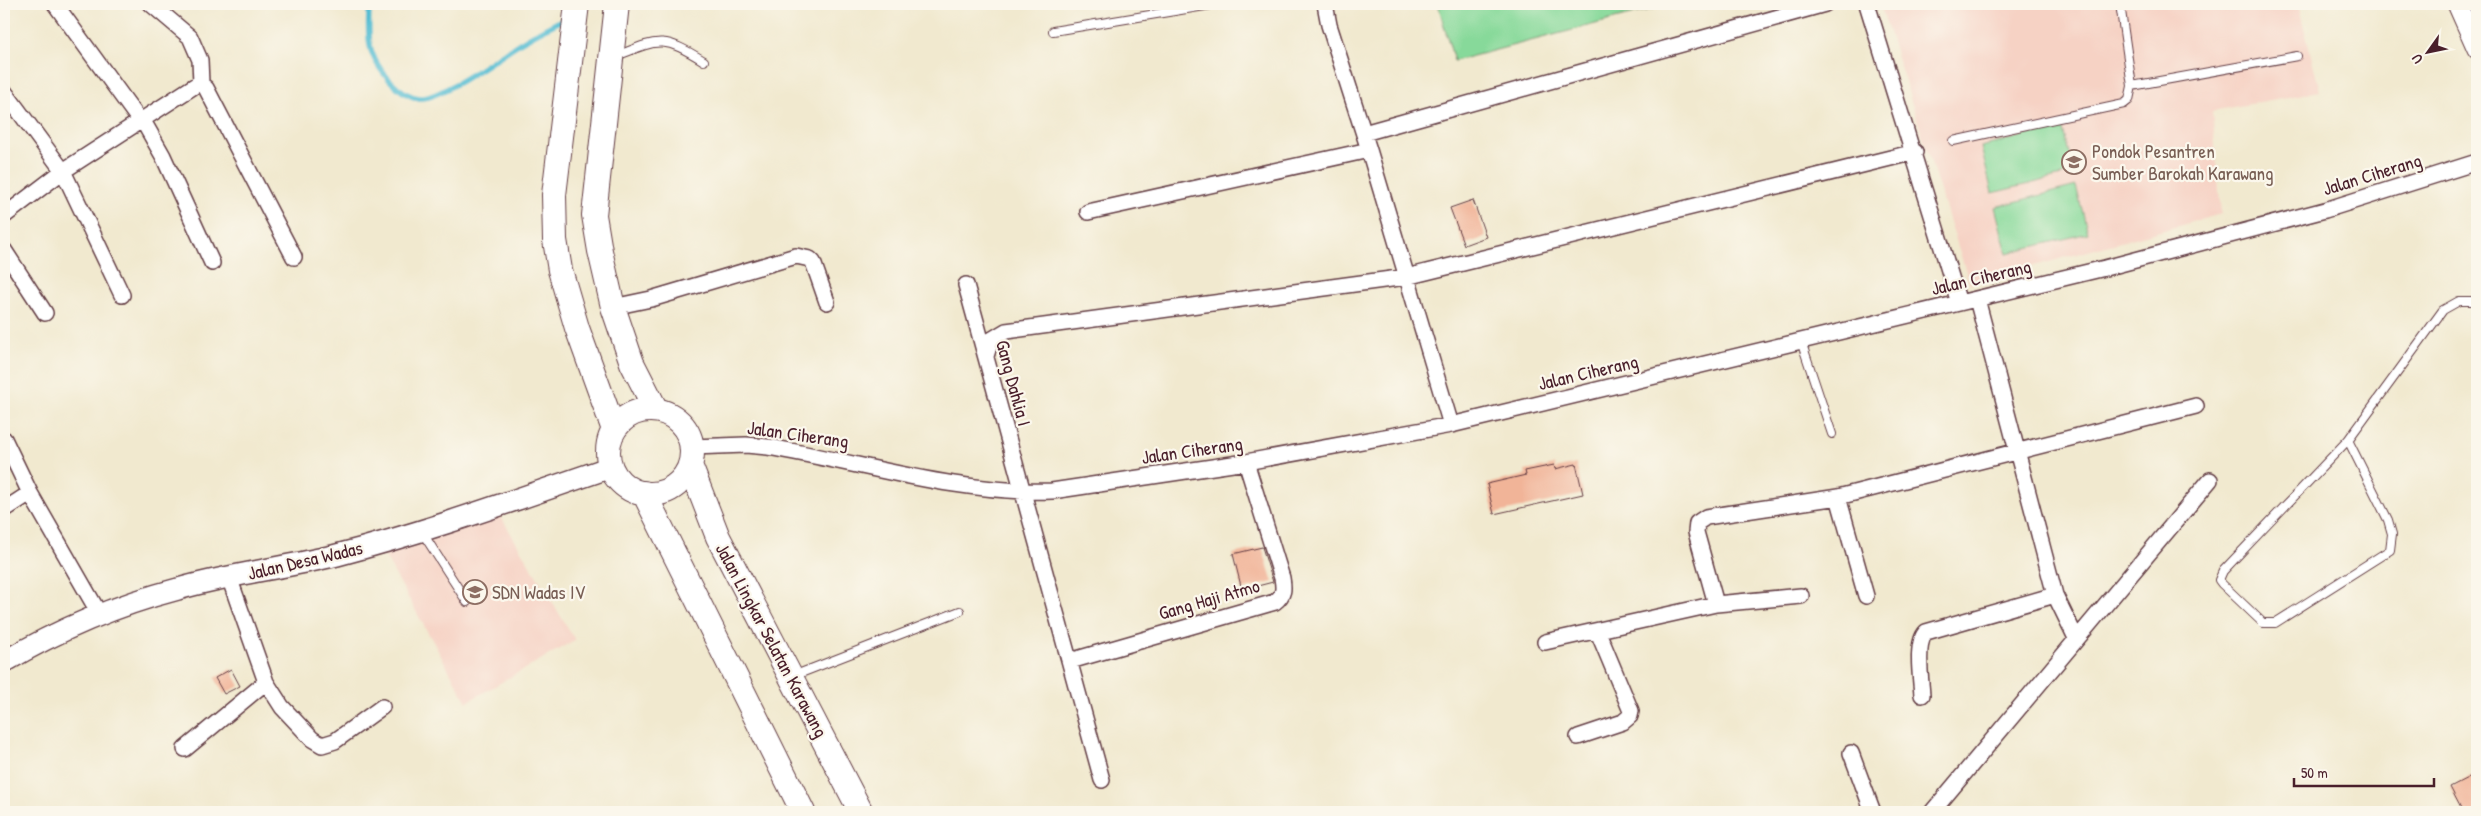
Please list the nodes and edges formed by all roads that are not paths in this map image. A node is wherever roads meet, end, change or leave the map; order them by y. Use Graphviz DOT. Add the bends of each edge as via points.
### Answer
graph roads {
  1 [pos="54,4"];
  2 [pos="151,4"];
  3 [pos="577,4"];
  4 [pos="617,4"];
  5 [pos="1217,4"];
  6 [pos="1325,4"];
  7 [pos="1825,4"];
  8 [pos="1867,4"];
  9 [pos="2120,4"];
  10 [pos="2457,4"];
  11 [pos="1053,31"];
  12 [pos="2477,49"];
  13 [pos="2297,56"];
  14 [pos="612,58"];
  15 [pos="704,61"];
  16 [pos="201,83"];
  17 [pos="2132,86"];
  18 [pos="4,91"];
  19 [pos="141,120"];
  20 [pos="1364,133"];
  21 [pos="1953,141"];
  22 [pos="1369,150"];
  23 [pos="1915,152"];
  24 [pos="2477,162"];
  25 [pos="63,171"];
  26 [pos="1088,212"];
  27 [pos="4,216"];
  28 [pos="4,250"];
  29 [pos="294,257"];
  30 [pos="212,262"];
  31 [pos="1406,277"];
  32 [pos="966,285"];
  33 [pos="122,296"];
  34 [pos="1977,299"];
  35 [pos="2477,301"];
  36 [pos="826,302"];
  37 [pos="1959,302"];
  38 [pos="614,307"];
  39 [pos="45,313"];
  40 [pos="1801,341"];
  41 [pos="986,356"];
  42 [pos="2196,406"];
  43 [pos="656,410"];
  44 [pos="1451,425"];
  45 [pos="614,430"];
  46 [pos="1832,434"];
  47 [pos="4,439"];
  48 [pos="2348,440"];
  49 [pos="2016,451"];
  50 [pos="691,456"];
  51 [pos="1246,462"];
  52 [pos="611,467"];
  53 [pos="2210,480"];
  54 [pos="1022,492"];
  55 [pos="30,493"];
  56 [pos="644,494"];
  57 [pos="1838,497"];
  58 [pos="4,510"];
  59 [pos="422,532"];
  60 [pos="229,577"];
  61 [pos="2055,595"];
  62 [pos="1801,596"];
  63 [pos="1866,596"];
  64 [pos="467,602"];
  65 [pos="1716,604"];
  66 [pos="960,611"];
  67 [pos="100,614"];
  68 [pos="1598,632"];
  69 [pos="2076,638"];
  70 [pos="1545,642"];
  71 [pos="1070,661"];
  72 [pos="4,662"];
  73 [pos="791,677"];
  74 [pos="266,682"];
  75 [pos="1922,695"];
  76 [pos="382,707"];
  77 [pos="1578,738"];
  78 [pos="185,749"];
  79 [pos="1851,753"];
  80 [pos="1102,780"];
  81 [pos="803,812"];
  82 [pos="861,812"];
  83 [pos="1873,812"];
  84 [pos="1932,812"];
  1 -- 19 [label="street"];
  2 -- 16 [label="street" via="190,37 200,60"];
  3 -- 45 [label="main road" via="554,195 555,240 577,328"];
  4 -- 14 [label="main road"];
  5 -- 11 [label="lane"];
  6 -- 20 [label="street"];
  7 -- 20 [label="street"];
  8 -- 23 [label="street"];
  9 -- 17 [label="lane"];
  10 -- 12 [label="street"];
  13 -- 17 [label="lane"];
  14 -- 15 [label="lane" via="648,44 668,42"];
  14 -- 38 [label="main road" via="594,214"];
  16 -- 19 [label="street"];
  16 -- 29 [label="street"];
  17 -- 21 [label="lane" via="2132,96 2124,104"];
  18 -- 25 [label="street"];
  19 -- 25 [label="street"];
  19 -- 30 [label="street" via="163,156"];
  20 -- 22 [label="street"];
  22 -- 26 [label="street"];
  22 -- 31 [label="street"];
  23 -- 31 [label="street"];
  23 -- 37 [label="street"];
  24 -- 34 [label="street, Jalan Ciherang" via="2261,227"];
  25 -- 27 [label="street"];
  25 -- 33 [label="street"];
  28 -- 39 [label="street"];
  31 -- 41 [label="street" via="1006,331 991,340"];
  31 -- 44 [label="street"];
  32 -- 41 [label="street, Gang Dahlia I"];
  34 -- 37 [label="street, Jalan Ciherang"];
  34 -- 49 [label="street"];
  35 -- 48 [label="lane" via="2459,301 2443,310"];
  36 -- 38 [label="street" via="813,262 810,258 796,256"];
  37 -- 40 [label="street, Jalan Ciherang"];
  38 -- 43 [label="main road" via="632,363"];
  40 -- 44 [label="street, Jalan Ciherang"];
  40 -- 46 [label="lane"];
  41 -- 54 [label="street, Gang Dahlia I"];
  42 -- 49 [label="street"];
  43 -- 45 [label="main road" via="638,411 624,418"];
  43 -- 50 [label="main road" via="673,417 686,430"];
  44 -- 51 [label="street, Jalan Ciherang"];
  45 -- 52 [label="main road" via="609,441"];
  47 -- 55 [label="street"];
  48 -- 48 [label="lane" via="2220,575 2222,584 2263,623 2275,622 2390,550 2392,534 2388,520"];
  49 -- 57 [label="street"];
  49 -- 61 [label="street"];
  50 -- 54 [label="street, Jalan Ciherang" via="746,445 768,447 928,479"];
  50 -- 56 [label="main road" via="683,478 672,488"];
  50 -- 73 [label="main road, Jalan Lingkar Selatan Karawang" via="718,537"];
  51 -- 54 [label="street, Jalan Ciherang" via="1052,491"];
  51 -- 71 [label="street, Gang Haji Atmo" via="1282,578 1284,588 1280,598"];
  52 -- 56 [label="main road" via="624,485"];
  52 -- 59 [label="main road, Jalan Desa Wadas"];
  53 -- 69 [label="street"];
  54 -- 71 [label="street, Gang Dahlia I"];
  55 -- 58 [label="street"];
  55 -- 67 [label="street"];
  56 -- 81 [label="main road"];
  57 -- 63 [label="street"];
  57 -- 65 [label="street" via="1714,514 1701,519 1696,532"];
  59 -- 60 [label="main road, Jalan Desa Wadas" via="335,555"];
  59 -- 64 [label="lane"];
  60 -- 67 [label="main road, Jalan Desa Wadas" via="179,588"];
  60 -- 74 [label="street"];
  61 -- 69 [label="street"];
  61 -- 75 [label="street" via="1926,632 1922,636 1920,650"];
  62 -- 65 [label="street"];
  65 -- 68 [label="street"];
  66 -- 73 [label="lane"];
  67 -- 72 [label="main road, Jalan Desa Wadas" via="52,635"];
  68 -- 70 [label="street"];
  68 -- 77 [label="street" via="1629,706 1630,716 1623,722"];
  69 -- 84 [label="street"];
  71 -- 80 [label="street, Gang Dahlia I"];
  73 -- 82 [label="main road, Jalan Lingkar Selatan Karawang"];
  74 -- 76 [label="street" via="282,707 312,739 322,745 335,741"];
  74 -- 78 [label="street"];
  79 -- 83 [label="street"];
}
